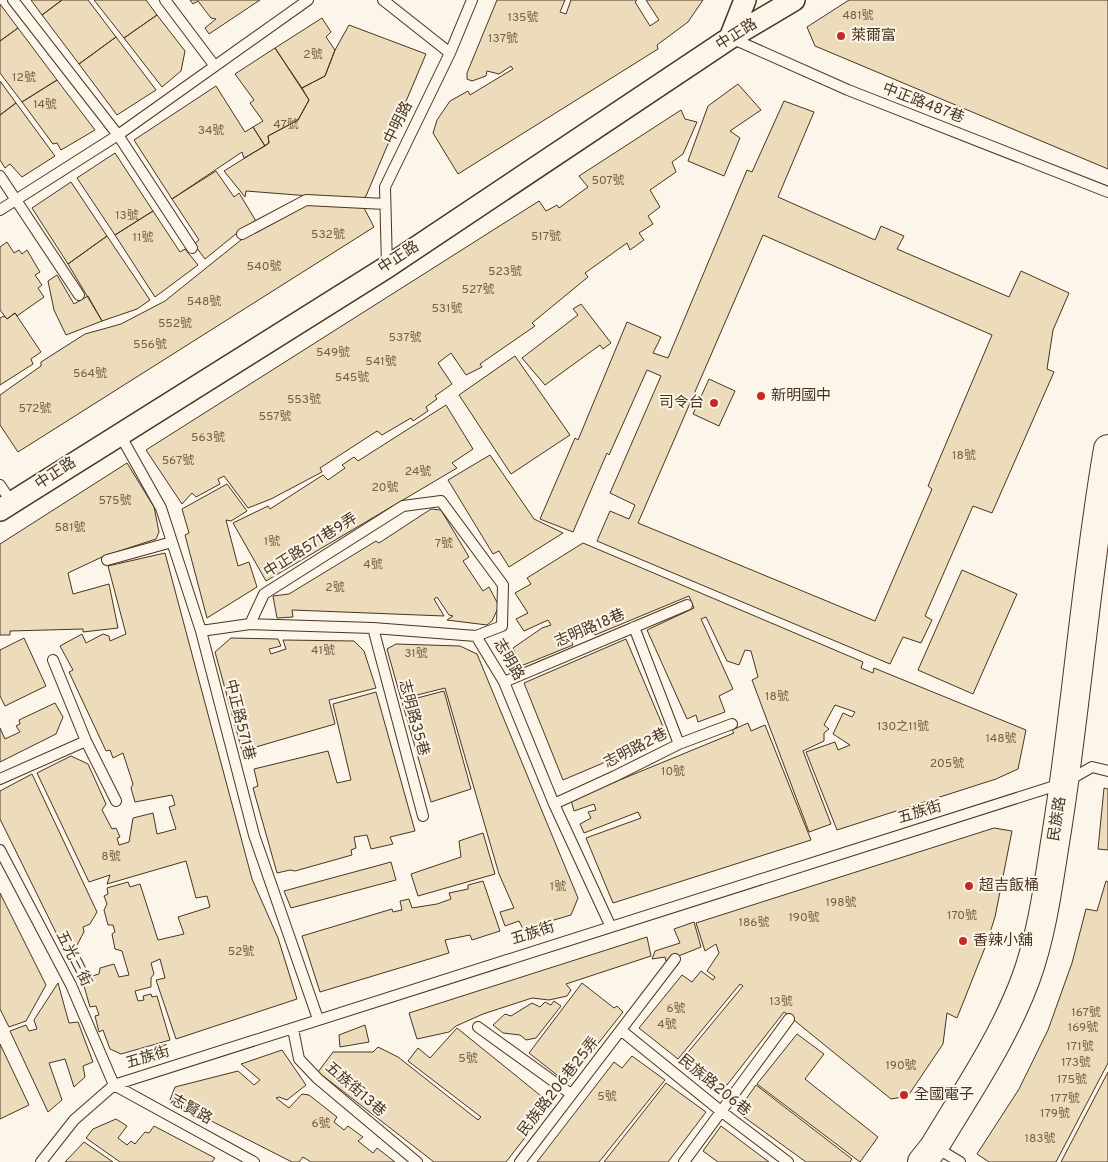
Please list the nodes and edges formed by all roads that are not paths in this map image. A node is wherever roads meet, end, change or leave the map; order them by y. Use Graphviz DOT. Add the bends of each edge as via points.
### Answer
graph roads {
  1 [pos="13,0"];
  2 [pos="165,0"];
  3 [pos="308,0"];
  4 [pos="383,0"];
  5 [pos="472,0"];
  6 [pos="745,0"];
  7 [pos="794,0"];
  8 [pos="730,38"];
  9 [pos="450,53"];
  10 [pos="214,65"];
  11 [pos="118,135"];
  12 [pos="0,176"];
  13 [pos="1108,192"];
  14 [pos="16,198"];
  15 [pos="385,204"];
  16 [pos="0,210"];
  17 [pos="242,234"];
  18 [pos="192,248"];
  19 [pos="387,267"];
  20 [pos="79,295"];
  21 [pos="119,433"];
  22 [pos="1108,449"];
  23 [pos="4,499"];
  24 [pos="172,542"];
  25 [pos="108,560"];
  26 [pos="687,605"];
  27 [pos="250,624"];
  28 [pos="634,627"];
  29 [pos="373,628"];
  30 [pos="201,632"];
  31 [pos="476,636"];
  32 [pos="53,660"];
  33 [pos="504,682"];
  34 [pos="732,724"];
  35 [pos="86,741"];
  36 [pos="679,744"];
  37 [pos="1108,771"];
  38 [pos="0,779"];
  39 [pos="1064,783"];
  40 [pos="116,801"];
  41 [pos="554,804"];
  42 [pos="423,816"];
  43 [pos="0,850"];
  44 [pos="610,925"];
  45 [pos="675,959"];
  46 [pos="318,1019"];
  47 [pos="790,1019"];
  48 [pos="478,1028"];
  49 [pos="293,1029"];
  50 [pos="622,1031"];
  51 [pos="114,1085"];
  52 [pos="571,1094"];
  53 [pos="722,1112"];
  54 [pos="928,1154"];
  55 [pos="41,1162"];
  56 [pos="254,1162"];
  57 [pos="417,1162"];
  58 [pos="520,1162"];
  59 [pos="684,1162"];
  60 [pos="788,1162"];
  61 [pos="960,1162"];
  1 -- 11 [label="lane"];
  2 -- 10 [label="lane"];
  3 -- 10 [label="lane"];
  4 -- 9 [label="lane"];
  5 -- 9 [label="lane, 中明路"];
  6 -- 8 [label="street"];
  7 -- 8 [label="street, 中正路"];
  8 -- 13 [label="lane, 中正路487巷" via="848,90"];
  8 -- 19 [label="street, 中正路"];
  9 -- 15 [label="lane, 中明路" via="385,186"];
  10 -- 11 [label="lane"];
  11 -- 14 [label="lane"];
  11 -- 18 [label="lane"];
  12 -- 14 [label="lane"];
  14 -- 16 [label="lane"];
  14 -- 20 [label="lane"];
  15 -- 17 [label="lane" via="306,200"];
  15 -- 19 [label="lane, 中明路"];
  19 -- 21 [label="street, 中正路"];
  21 -- 23 [label="street, 中正路"];
  21 -- 24 [label="lane, 中正路571巷" via="162,508"];
  22 -- 39 [label="main road, 民族路" via="1094,531"];
  24 -- 25 [label="lane"];
  24 -- 30 [label="lane, 中正路571巷"];
  26 -- 28 [label="lane, 志明路18巷"];
  27 -- 29 [label="lane, 志明路"];
  27 -- 30 [label="lane, 志明路"];
  27 -- 31 [label="lane, 中正路571巷9弄" via="264,594 403,506 441,501 503,585 502,626"];
  28 -- 33 [label="lane, 志明路18巷"];
  28 -- 36 [label="lane"];
  29 -- 31 [label="lane, 志明路"];
  29 -- 42 [label="lane, 志明路35巷"];
  30 -- 46 [label="lane, 中正路571巷" via="254,835"];
  31 -- 33 [label="lane, 志明路"];
  32 -- 35 [label="lane"];
  33 -- 41 [label="lane, 志明路"];
  34 -- 36 [label="lane, 志明路2巷"];
  35 -- 38 [label="lane"];
  35 -- 40 [label="lane"];
  36 -- 41 [label="lane, 志明路2巷"];
  37 -- 39 [label="lane, 五族街" via="1092,767"];
  39 -- 44 [label="lane, 五族街"];
  39 -- 54 [label="main road, 民族路" via="1044,910 1027,977 1002,1034"];
  41 -- 44 [label="lane, 志明路"];
  43 -- 51 [label="lane, 五光三街" via="71,985"];
  44 -- 46 [label="lane, 五族街"];
  45 -- 50 [label="lane, 民族路206巷25弄"];
  46 -- 49 [label="lane, 五族街"];
  47 -- 53 [label="lane"];
  48 -- 52 [label="lane"];
  49 -- 51 [label="lane, 五族街"];
  49 -- 57 [label="lane, 五族街13巷" via="299,1059 318,1079"];
  50 -- 52 [label="lane, 民族路206巷25弄"];
  50 -- 53 [label="lane, 民族路206巷"];
  51 -- 55 [label="lane, 五族街" via="74,1120"];
  51 -- 56 [label="lane, 志賢路"];
  52 -- 58 [label="lane, 民族路206巷25弄"];
  53 -- 59 [label="lane"];
  53 -- 60 [label="lane, 民族路206巷"];
  54 -- 61 [label="lane"];
}
